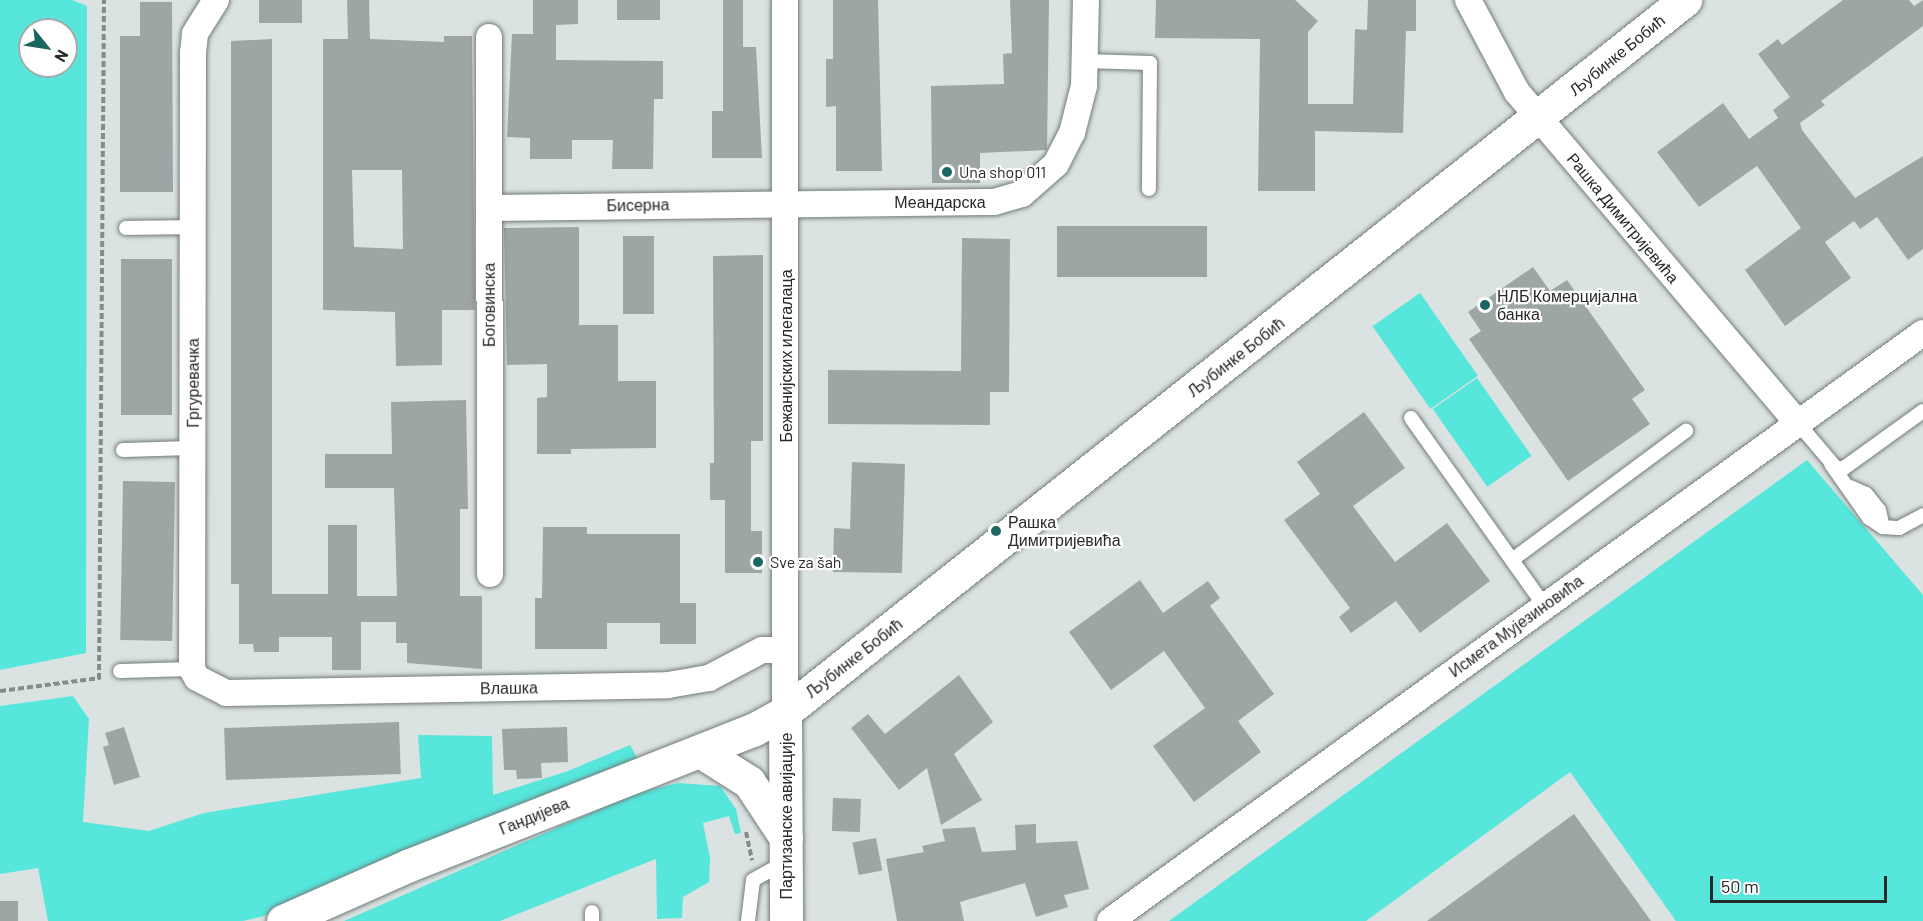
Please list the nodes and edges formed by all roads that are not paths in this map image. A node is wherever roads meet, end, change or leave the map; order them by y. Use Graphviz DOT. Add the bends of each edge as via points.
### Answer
graph roads {
  1 [pos="216,0"];
  2 [pos="785,0"];
  3 [pos="1086,0"];
  4 [pos="1468,0"];
  5 [pos="1685,0"];
  6 [pos="489,37"];
  7 [pos="1086,61"];
  8 [pos="1539,118"];
  9 [pos="1149,189"];
  10 [pos="786,202"];
  11 [pos="490,208"];
  12 [pos="194,227"];
  13 [pos="126,228"];
  14 [pos="1923,333"];
  15 [pos="1923,411"];
  16 [pos="1411,418"];
  17 [pos="1797,422"];
  18 [pos="1686,431"];
  19 [pos="192,448"];
  20 [pos="123,450"];
  21 [pos="1829,462"];
  22 [pos="1923,515"];
  23 [pos="1512,560"];
  24 [pos="490,573"];
  25 [pos="1544,604"];
  26 [pos="784,650"];
  27 [pos="192,669"];
  28 [pos="120,670"];
  29 [pos="785,712"];
  30 [pos="700,751"];
  31 [pos="786,850"];
  32 [pos="283,921"];
  33 [pos="748,921"];
  34 [pos="786,921"];
  35 [pos="1110,921"];
  1 -- 12 [label="street, Гргуревачка" via="195,34 193,53"];
  2 -- 10 [label="street, Бежанијских илегалаца"];
  3 -- 7 [label="street, Меандарска"];
  4 -- 8 [label="street, Рашка Димитријевића" via="1495,56"];
  5 -- 8 [label="main road, Љубинке Бобић"];
  6 -- 11 [label="street, Боговинска"];
  7 -- 9 [label="lane" via="1150,63"];
  7 -- 10 [label="street, Меандарска" via="1072,133 1056,164 1022,194 994,202"];
  8 -- 17 [label="street, Рашка Димитријевића"];
  8 -- 29 [label="main road, Љубинке Бобић"];
  10 -- 11 [label="street, Бисерна"];
  10 -- 26 [label="street, Бежанијских илегалаца"];
  11 -- 24 [label="street, Боговинска"];
  12 -- 13 [label="lane"];
  12 -- 19 [label="street, Гргуревачка"];
  14 -- 17 [label="street, Исмета Мујезиновића"];
  15 -- 21 [label="lane" via="1844,468"];
  16 -- 23 [label="lane"];
  17 -- 21 [label="lane"];
  17 -- 25 [label="street, Исмета Мујезиновића"];
  18 -- 23 [label="lane" via="1646,465"];
  19 -- 20 [label="lane"];
  19 -- 27 [label="street, Гргуревачка"];
  21 -- 22 [label="lane" via="1863,510 1883,527 1899,528"];
  23 -- 25 [label="lane"];
  25 -- 35 [label="street, Исмета Мујезиновића"];
  26 -- 27 [label="street, Влашка" via="762,650 709,678 684,684 226,693 205,686"];
  26 -- 29 [label="street, Бежанијских илегалаца"];
  27 -- 28 [label="lane"];
  29 -- 30 [label="main road, Гандијева"];
  29 -- 31 [label="main road, Партизанске авијације"];
  30 -- 31 [label="main road" via="749,782"];
  30 -- 32 [label="main road, Гандијева" via="407,866"];
  31 -- 33 [label="lane" via="756,876 748,892"];
  31 -- 34 [label="main road, Партизанске авијације"];
}
